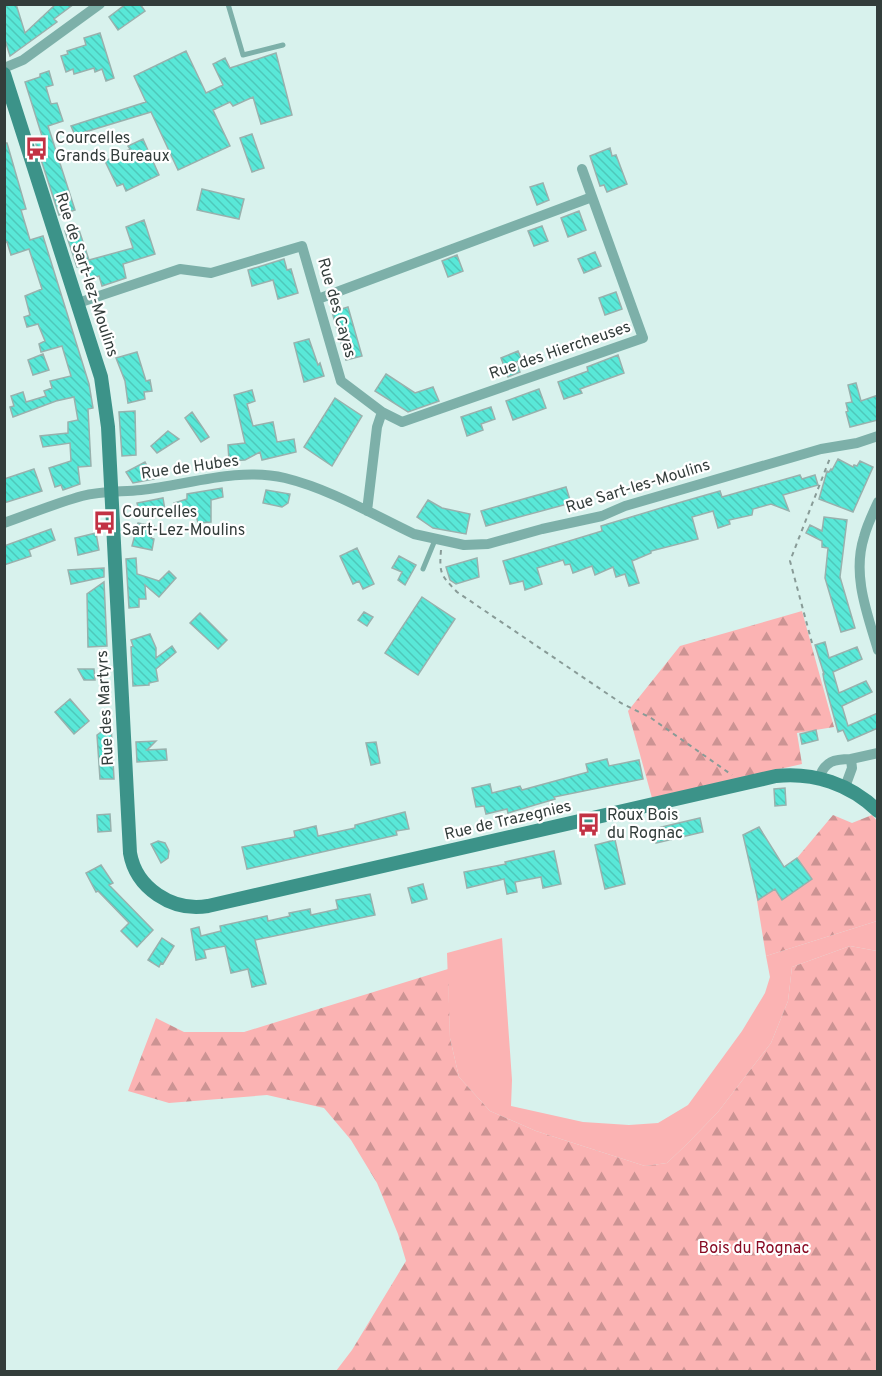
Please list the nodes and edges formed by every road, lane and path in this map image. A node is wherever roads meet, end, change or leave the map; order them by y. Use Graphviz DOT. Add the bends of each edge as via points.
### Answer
graph roads {
  1 [pos="100,4"];
  2 [pos="228,4"];
  3 [pos="283,45"];
  4 [pos="4,68"];
  5 [pos="4,74"];
  6 [pos="582,169"];
  7 [pos="592,198"];
  8 [pos="318,299"];
  9 [pos="78,303"];
  10 [pos="382,412"];
  11 [pos="878,436"];
  12 [pos="833,448"];
  13 [pos="308,484"];
  14 [pos="111,492"];
  15 [pos="878,502"];
  16 [pos="367,511"];
  17 [pos="4,523"];
  18 [pos="438,541"];
  19 [pos="423,569"];
  20 [pos="812,643"];
  21 [pos="878,650"];
  22 [pos="878,753"];
  23 [pos="851,759"];
  24 [pos="819,778"];
  25 [pos="738,785"];
  26 [pos="845,787"];
  27 [pos="878,811"];
  28 [pos="174,903"];
  1 -- 4 [label="street" via="23,60"];
  2 -- 3 [label="lane" via="243,55"];
  5 -- 9 [label="main road, Rue de Sart-lez-Moulins"];
  6 -- 7 [label="street, Rue des Hiercheuses"];
  7 -- 8 [label="street"];
  7 -- 10 [label="street, Rue des Hiercheuses" via="643,338 402,422"];
  8 -- 9 [label="street, Rue des Cayas" via="302,246 211,273 180,269"];
  8 -- 10 [label="street, Rue des Cayas" via="341,381"];
  9 -- 14 [label="main road, Rue de Sart-lez-Moulins" via="101,377"];
  10 -- 16 [label="street"];
  11 -- 12 [label="street, Rue Sart-les-Moulins"];
  12 -- 18 [label="street, Rue Sart-les-Moulins" via="507,540 471,545"];
  12 -- 20 [label="path" via="790,561"];
  13 -- 14 [label="street, Rue de Hubes" via="257,474"];
  13 -- 16 [label="street, Rue Sart-les-Moulins"];
  14 -- 17 [label="street, Rue de Hubes" via="82,496"];
  14 -- 28 [label="main road, Rue des Martyrs" via="130,853 145,884"];
  15 -- 21 [label="street" via="864,537 859,569"];
  16 -- 18 [label="street, Rue Sart-les-Moulins"];
  18 -- 19 [label="lane"];
  18 -- 25 [label="path" via="442,576 457,592 621,703 651,718 736,778"];
  22 -- 23 [label="street"];
  23 -- 24 [label="street" via="829,762"];
  23 -- 26 [label="street"];
  24 -- 25 [label="main road, Rue de Trazegnies" via="782,776"];
  24 -- 26 [label="main road, Rue de Trazegnies"];
  25 -- 28 [label="main road, Rue de Trazegnies" via="213,905 198,908"];
  26 -- 27 [label="main road, Rue de Trazegnies"];
}
